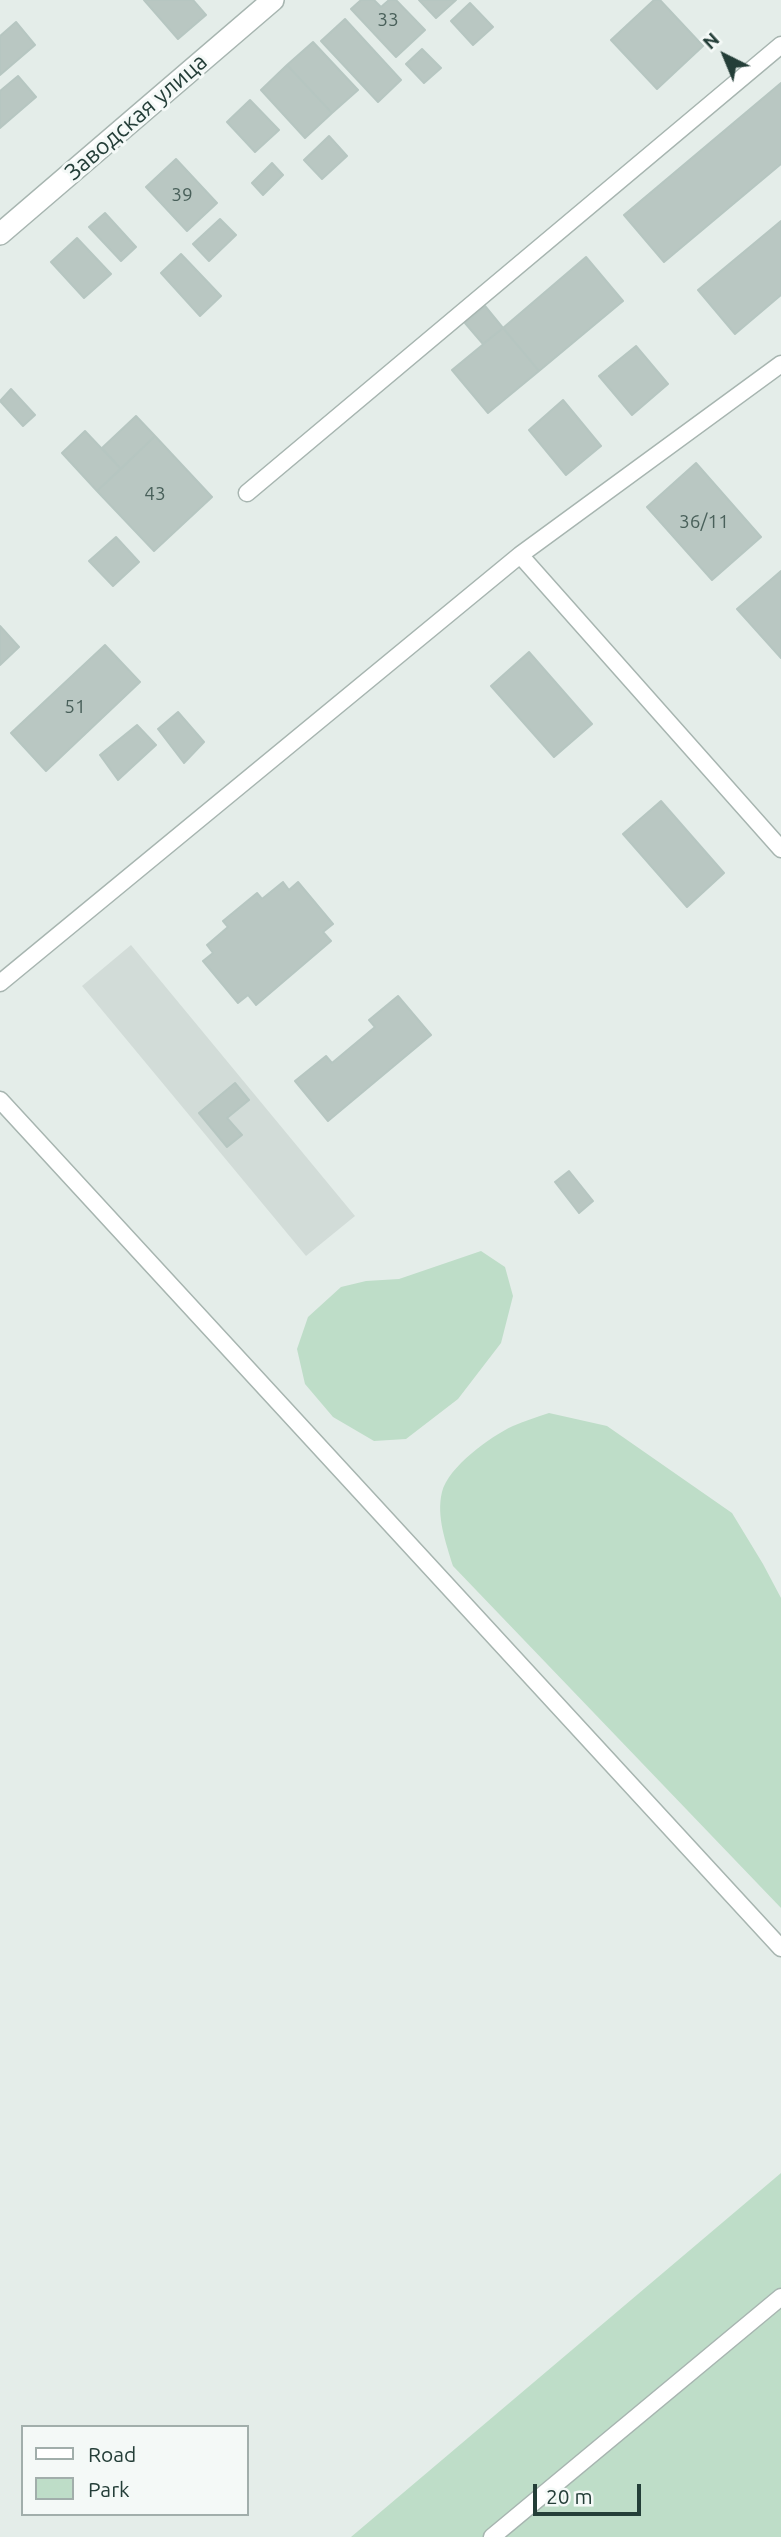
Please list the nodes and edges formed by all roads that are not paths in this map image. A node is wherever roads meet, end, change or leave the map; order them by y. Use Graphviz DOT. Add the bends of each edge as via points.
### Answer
graph roads {
  1 [pos="273,0"];
  2 [pos="781,45"];
  3 [pos="0,234"];
  4 [pos="781,364"];
  5 [pos="247,493"];
  6 [pos="520,555"];
  7 [pos="781,849"];
  8 [pos="0,983"];
  9 [pos="0,1100"];
  10 [pos="781,1948"];
  11 [pos="781,2298"];
  12 [pos="492,2537"];
  1 -- 3 [label="street, Заводская улица"];
  2 -- 5 [label="lane"];
  4 -- 6 [label="lane"];
  6 -- 7 [label="lane"];
  6 -- 8 [label="lane"];
  9 -- 10 [label="lane"];
  11 -- 12 [label="lane"];
}
